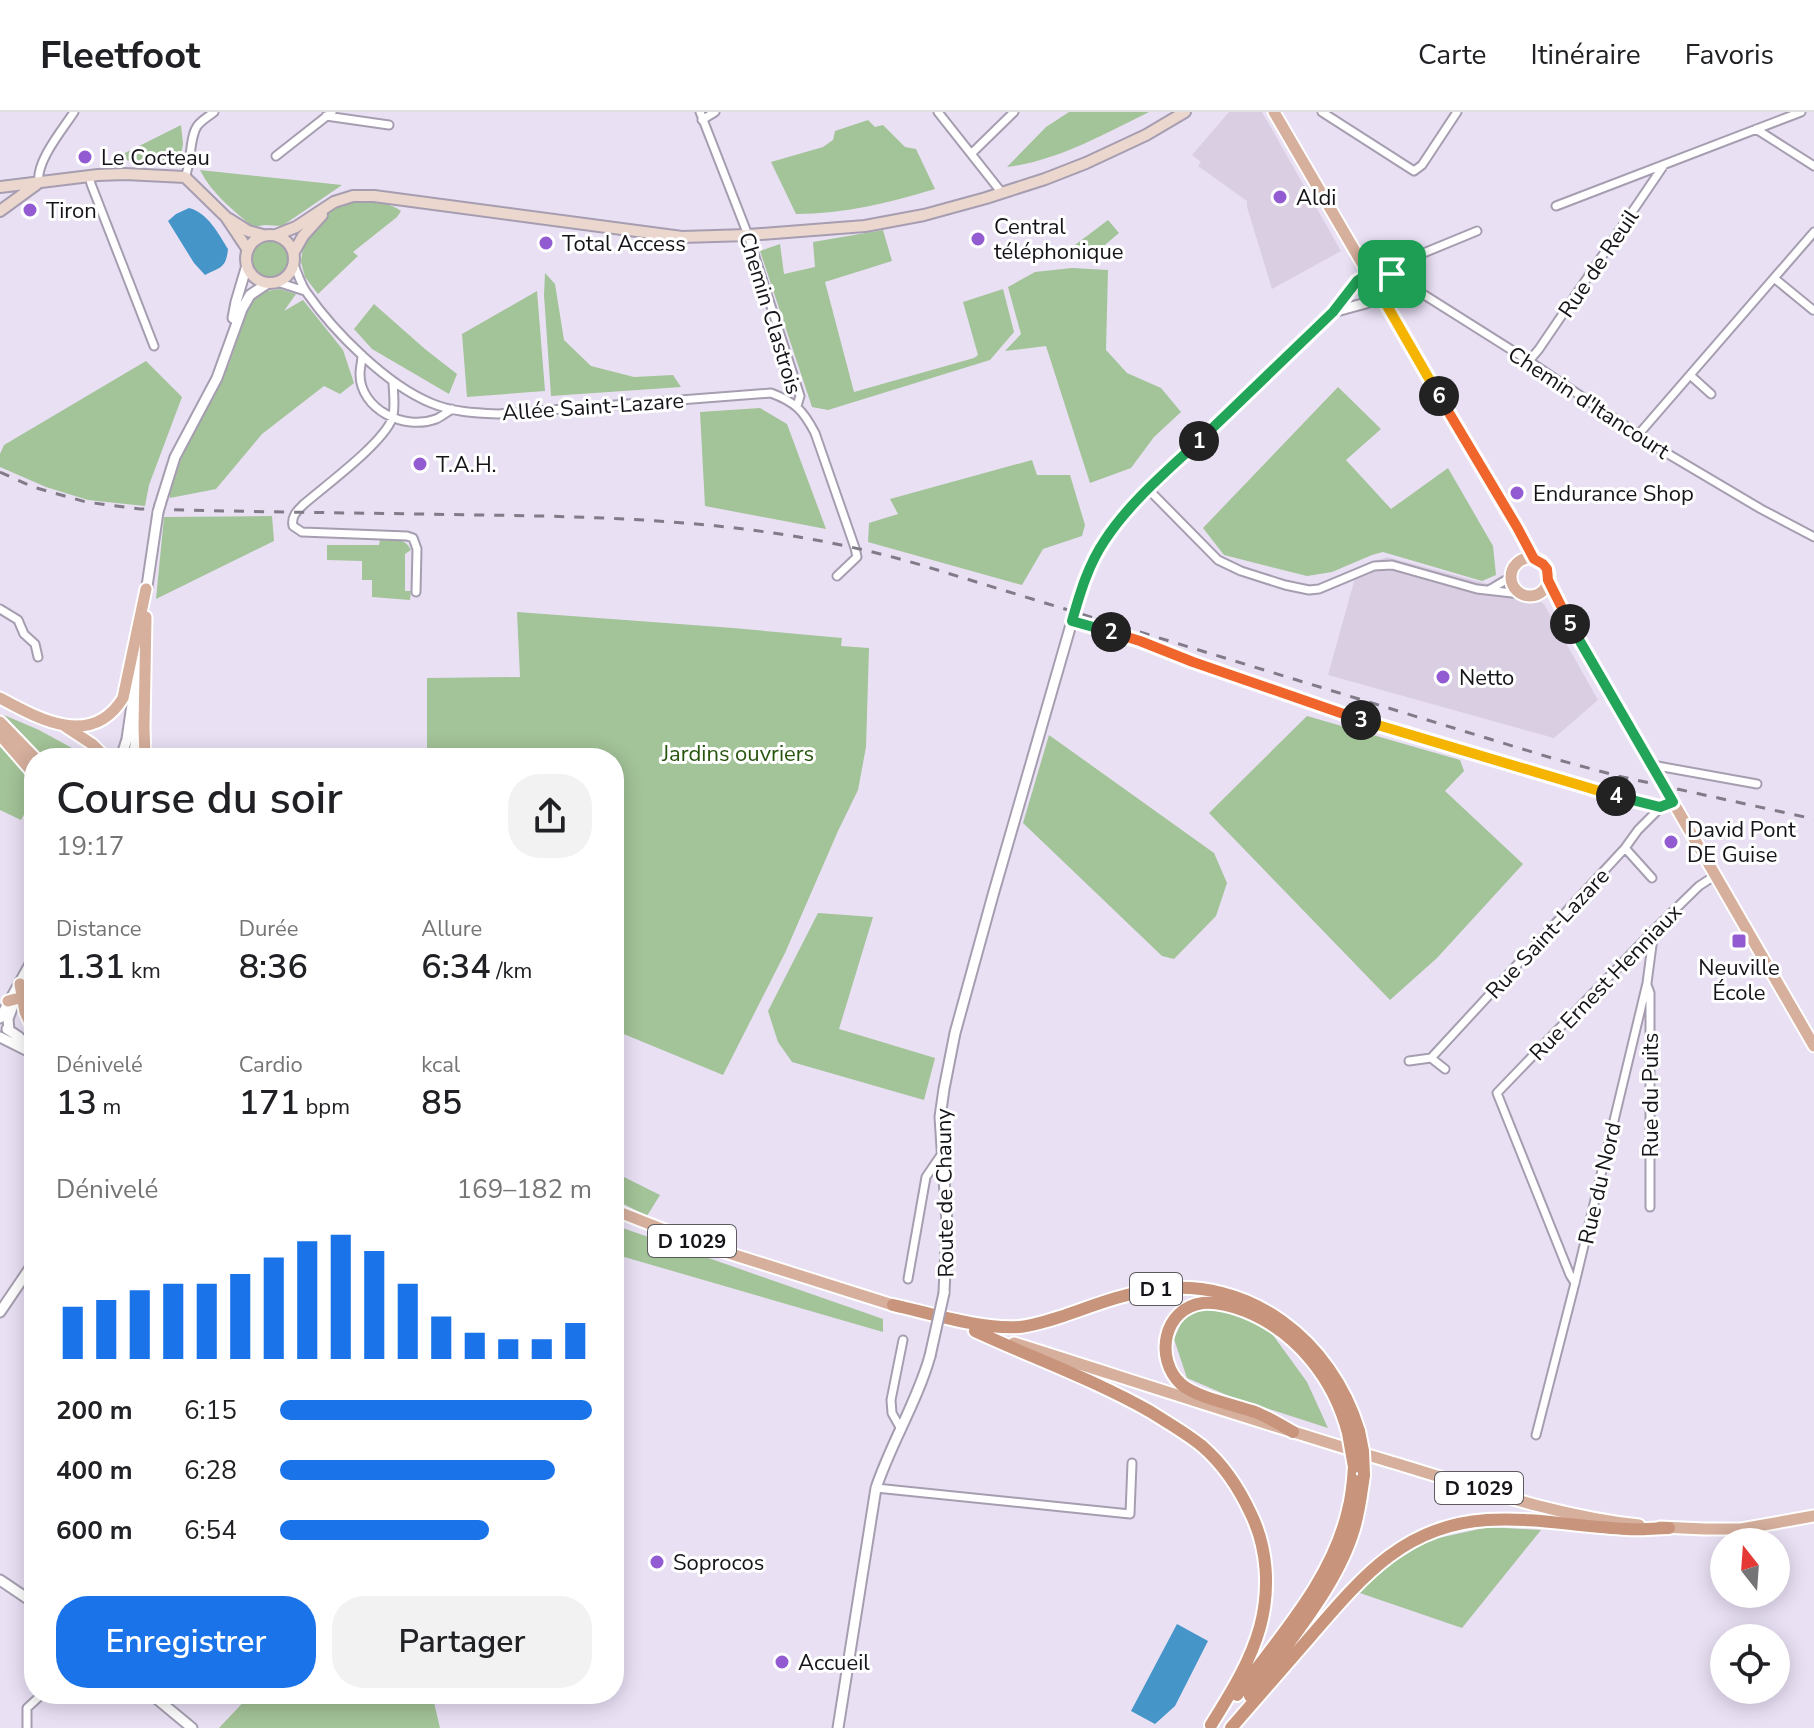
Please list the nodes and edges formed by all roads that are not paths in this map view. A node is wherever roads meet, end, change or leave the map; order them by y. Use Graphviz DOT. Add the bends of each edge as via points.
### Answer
graph roads {
  1 [pos="74,112"];
  2 [pos="214,112"];
  3 [pos="715,112"];
  4 [pos="938,112"];
  5 [pos="1014,112"];
  6 [pos="1185,112"];
  7 [pos="1274,112"];
  8 [pos="1322,112"];
  9 [pos="1457,112"];
  10 [pos="1801,112"];
  11 [pos="329,114"];
  12 [pos="358,116"];
  13 [pos="701,116"];
  14 [pos="389,125"];
  15 [pos="1756,129"];
  16 [pos="972,153"];
  17 [pos="276,156"];
  18 [pos="1666,163"];
  19 [pos="1814,166"];
  20 [pos="89,176"];
  21 [pos="185,177"];
  22 [pos="39,183"];
  23 [pos="0,187"];
  24 [pos="1002,193"];
  25 [pos="334,202"];
  26 [pos="1556,206"];
  27 [pos="0,211"];
  28 [pos="226,217"];
  29 [pos="1477,231"];
  30 [pos="1814,232"];
  31 [pos="263,235"];
  32 [pos="276,235"];
  33 [pos="748,235"];
  34 [pos="248,250"];
  35 [pos="294,252"];
  36 [pos="247,265"];
  37 [pos="294,265"];
  38 [pos="1386,268"];
  39 [pos="1368,273"];
  40 [pos="1774,278"];
  41 [pos="273,282"];
  42 [pos="1399,282"];
  43 [pos="305,291"];
  44 [pos="1382,297"];
  45 [pos="1813,310"];
  46 [pos="1333,312"];
  47 [pos="231,337"];
  48 [pos="154,346"];
  49 [pos="362,355"];
  50 [pos="1529,361"];
  51 [pos="1690,375"];
  52 [pos="393,381"];
  53 [pos="1711,394"];
  54 [pos="797,406"];
  55 [pos="452,409"];
  56 [pos="393,418"];
  57 [pos="1638,435"];
  58 [pos="1148,489"];
  59 [pos="1507,512"];
  60 [pos="1814,537"];
  61 [pos="1534,559"];
  62 [pos="1518,563"];
  63 [pos="837,576"];
  64 [pos="1511,577"];
  65 [pos="1548,580"];
  66 [pos="146,589"];
  67 [pos="1489,590"];
  68 [pos="416,592"];
  69 [pos="1521,594"];
  70 [pos="1539,594"];
  71 [pos="0,609"];
  72 [pos="1565,615"];
  73 [pos="1073,616"];
  74 [pos="38,657"];
  75 [pos="139,658"];
  76 [pos="0,698"];
  77 [pos="0,722"];
  78 [pos="59,723"];
  79 [pos="0,735"];
  80 [pos="25,748"];
  81 [pos="96,748"];
  82 [pos="124,748"];
  83 [pos="134,748"];
  84 [pos="145,748"];
  85 [pos="24,763"];
  86 [pos="1652,765"];
  87 [pos="1757,784"];
  88 [pos="1675,805"];
  89 [pos="1660,807"];
  90 [pos="1625,848"];
  91 [pos="1716,875"];
  92 [pos="1652,878"];
  93 [pos="1654,930"];
  94 [pos="24,976"];
  95 [pos="1647,983"];
  96 [pos="20,984"];
  97 [pos="20,998"];
  98 [pos="6,1029"];
  99 [pos="24,1045"];
  100 [pos="24,1045"];
  101 [pos="1814,1046"];
  102 [pos="1431,1058"];
  103 [pos="1409,1061"];
  104 [pos="1445,1069"];
  105 [pos="941,1155"];
  106 [pos="1650,1207"];
  107 [pos="624,1214"];
  108 [pos="24,1277"];
  109 [pos="908,1279"];
  110 [pos="1575,1283"];
  111 [pos="893,1305"];
  112 [pos="0,1312"];
  113 [pos="975,1331"];
  114 [pos="903,1340"];
  115 [pos="901,1429"];
  116 [pos="1293,1432"];
  117 [pos="1353,1432"];
  118 [pos="1536,1435"];
  119 [pos="1132,1463"];
  120 [pos="1359,1471"];
  121 [pos="876,1488"];
  122 [pos="1814,1516"];
  123 [pos="1669,1528"];
  124 [pos="0,1580"];
  125 [pos="24,1596"];
  126 [pos="31,1704"];
  127 [pos="163,1704"];
  128 [pos="1210,1726"];
  129 [pos="27,1728"];
  130 [pos="192,1728"];
  131 [pos="838,1728"];
  132 [pos="1229,1728"];
  1 -- 22 [label="street" via="45,157"];
  2 -- 21 [label="street" via="197,125"];
  3 -- 13 [label="street"];
  4 -- 16 [label="street"];
  5 -- 16 [label="street"];
  6 -- 24 [label="main road" via="1116,150"];
  7 -- 39 [label="main road"];
  8 -- 9 [label="street" via="1414,171"];
  10 -- 15 [label="street"];
  11 -- 12 [label="street"];
  11 -- 17 [label="street"];
  12 -- 14 [label="street"];
  13 -- 33 [label="street, Chemin Clastrois"];
  15 -- 18 [label="street"];
  15 -- 19 [label="street"];
  16 -- 24 [label="street"];
  18 -- 26 [label="street"];
  18 -- 50 [label="street, Rue de Reuil"];
  20 -- 21 [label="main road"];
  20 -- 22 [label="main road"];
  20 -- 48 [label="street"];
  21 -- 28 [label="main road"];
  22 -- 23 [label="main road"];
  22 -- 27 [label="main road"];
  24 -- 33 [label="main road" via="865,226"];
  25 -- 32 [label="main road"];
  25 -- 33 [label="main road" via="374,196 682,237"];
  25 -- 35 [label="main road"];
  28 -- 31 [label="main road"];
  28 -- 34 [label="main road"];
  29 -- 38 [label="street"];
  30 -- 40 [label="street"];
  31 -- 32 [label="main road"];
  31 -- 34 [label="main road"];
  32 -- 35 [label="main road"];
  33 -- 54 [label="street, Chemin Clastrois" via="800,396"];
  34 -- 36 [label="main road"];
  35 -- 37 [label="main road"];
  36 -- 41 [label="main road" via="255,277"];
  36 -- 47 [label="street"];
  37 -- 41 [label="main road"];
  37 -- 43 [label="street"];
  38 -- 39 [label="street"];
  38 -- 42 [label="street, Chemin d'Itancourt"];
  39 -- 44 [label="main road"];
  39 -- 46 [label="street, Route de Chauny"];
  40 -- 45 [label="street"];
  40 -- 51 [label="street"];
  41 -- 43 [label="street"];
  41 -- 47 [label="street" via="250,295"];
  42 -- 44 [label="street"];
  42 -- 50 [label="street, Chemin d'Itancourt"];
  43 -- 49 [label="street, Allée Saint-Lazare"];
  44 -- 46 [label="street"];
  44 -- 59 [label="main road"];
  46 -- 58 [label="street, Route de Chauny"];
  47 -- 66 [label="street" via="217,378 175,457 159,509"];
  49 -- 52 [label="street, Allée Saint-Lazare"];
  49 -- 56 [label="street" via="360,374 367,398"];
  50 -- 57 [label="street, Chemin d'Itancourt"];
  51 -- 53 [label="street"];
  51 -- 57 [label="street"];
  52 -- 55 [label="street, Allée Saint-Lazare"];
  52 -- 56 [label="street"];
  54 -- 55 [label="street, Allée Saint-Lazare" via="771,393 498,414"];
  54 -- 63 [label="street, Chemin Clastrois" via="815,433 857,557"];
  55 -- 56 [label="street" via="434,420"];
  56 -- 68 [label="street" via="378,440 296,512 293,526 310,533 413,538"];
  57 -- 60 [label="street, Chemin d'Itancourt"];
  58 -- 67 [label="street" via="1218,560 1285,585 1319,589 1374,566 1392,565"];
  58 -- 73 [label="street, Route de Chauny" via="1105,540"];
  59 -- 61 [label="main road"];
  59 -- 62 [label="main road" via="1517,538"];
  61 -- 62 [label="main road"];
  61 -- 65 [label="main road" via="1547,569"];
  62 -- 64 [label="main road"];
  64 -- 67 [label="street"];
  64 -- 69 [label="main road"];
  65 -- 70 [label="main road"];
  65 -- 72 [label="main road"];
  66 -- 75 [label="street"];
  66 -- 78 [label="main road" via="118,706 90,726"];
  66 -- 84 [label="main road"];
  67 -- 69 [label="street"];
  69 -- 70 [label="main road"];
  70 -- 72 [label="main road"];
  71 -- 74 [label="street" via="18,620"];
  72 -- 86 [label="main road"];
  73 -- 89 [label="street" via="1395,731"];
  73 -- 105 [label="street, Route de Chauny" via="955,1033 940,1117"];
  75 -- 82 [label="street"];
  75 -- 83 [label="street"];
  76 -- 78 [label="main road"];
  77 -- 80 [label="main road"];
  78 -- 81 [label="main road"];
  79 -- 85 [label="main road"];
  86 -- 87 [label="street"];
  86 -- 88 [label="main road"];
  88 -- 89 [label="street"];
  88 -- 91 [label="main road"];
  89 -- 90 [label="street, Rue Saint-Lazare"];
  90 -- 92 [label="street"];
  90 -- 102 [label="street, Rue Saint-Lazare"];
  91 -- 93 [label="street, Rue Ernest Henniaux"];
  91 -- 101 [label="main road"];
  93 -- 95 [label="street, Rue du Nord"];
  93 -- 110 [label="street, Rue Ernest Henniaux" via="1497,1093"];
  94 -- 96 [label="street"];
  95 -- 106 [label="street, Rue du Puits"];
  95 -- 110 [label="street, Rue du Nord"];
  96 -- 97 [label="main road"];
  97 -- 98 [label="street"];
  97 -- 98 [label="street"];
  98 -- 99 [label="street"];
  98 -- 100 [label="street"];
  102 -- 103 [label="street"];
  102 -- 104 [label="street"];
  105 -- 109 [label="street" via="926,1177"];
  105 -- 115 [label="street, Route de Chauny, bridge" via="947,1224 944,1293 924,1376"];
  107 -- 111 [label="main road, D 1029" via="700,1244"];
  108 -- 112 [label="street"];
  110 -- 118 [label="street, Rue du Nord"];
  111 -- 113 [label="main road, D 1029"];
  111 -- 117 [label="highway, D 1" via="985,1325 1020,1327 1153,1290 1225,1295 1282,1319 1303,1336 1338,1380"];
  113 -- 116 [label="main road, D 1029"];
  113 -- 128 [label="highway, D 1" via="1167,1422 1200,1445 1235,1483 1263,1547 1264,1610 1252,1652"];
  114 -- 115 [label="street" via="891,1400"];
  115 -- 121 [label="street, Route de Chauny"];
  116 -- 117 [label="highway, D 1" via="1182,1385 1166,1352 1175,1318 1203,1303 1225,1305 1282,1332 1324,1377"];
  116 -- 123 [label="main road, D 1029" via="1523,1502"];
  117 -- 120 [label="highway, D 1, bridge"];
  119 -- 121 [label="street" via="1130,1514"];
  120 -- 128 [label="highway, D 1" via="1327,1565 1283,1633"];
  120 -- 132 [label="highway, D 1" via="1360,1504 1353,1533 1332,1578"];
  121 -- 131 [label="street, Route de Chauny"];
  122 -- 123 [label="main road, D 1029" via="1741,1529"];
  123 -- 132 [label="highway, D 1" via="1630,1530 1503,1519 1424,1535 1387,1556 1355,1586"];
  124 -- 125 [label="street"];
  126 -- 129 [label="street"];
  127 -- 130 [label="street"];
}
